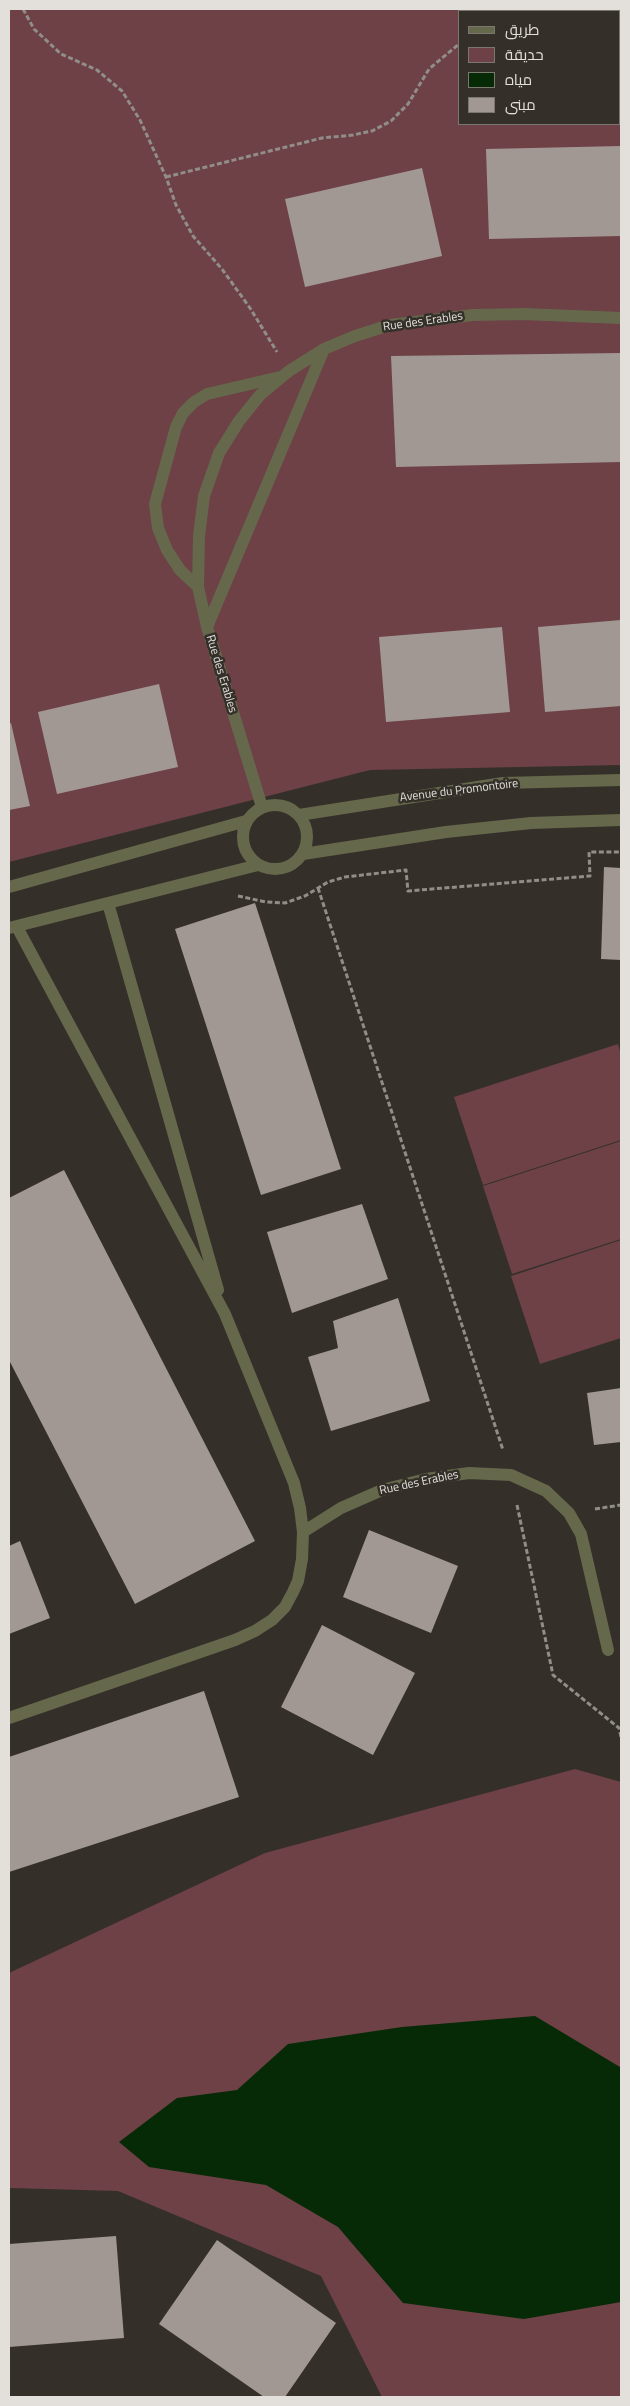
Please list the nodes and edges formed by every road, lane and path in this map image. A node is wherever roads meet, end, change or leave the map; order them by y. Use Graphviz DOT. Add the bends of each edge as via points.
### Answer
graph roads {
  1 [pos="23,9"];
  2 [pos="458,45"];
  3 [pos="166,177"];
  4 [pos="621,318"];
  5 [pos="324,349"];
  6 [pos="286,374"];
  7 [pos="198,586"];
  8 [pos="207,626"];
  9 [pos="621,780"];
  10 [pos="262,807"];
  11 [pos="299,815"];
  12 [pos="621,820"];
  13 [pos="246,821"];
  14 [pos="621,852"];
  15 [pos="303,854"];
  16 [pos="258,865"];
  17 [pos="9,887"];
  18 [pos="318,888"];
  19 [pos="237,895"];
  20 [pos="108,903"];
  21 [pos="13,927"];
  22 [pos="225,1314"];
  23 [pos="511,1475"];
  24 [pos="303,1532"];
  25 [pos="608,1650"];
  26 [pos="9,1718"];
  27 [pos="621,1737"];
  1 -- 3 [label="path" via="34,29 62,54 97,70 122,92 140,120"];
  2 -- 3 [label="path" via="428,70 408,104 391,121 372,131 322,138"];
  3 -- 6 [label="path" via="192,236 245,300"];
  4 -- 5 [label="street, Rue des Erables" via="524,314 434,318 390,325"];
  5 -- 6 [label="street, Rue des Erables"];
  5 -- 8 [label="street"];
  6 -- 7 [label="street, Rue des Erables" via="260,395 219,453 204,496"];
  6 -- 7 [label="street" via="207,394 183,414 176,428 155,504 158,528 180,570"];
  7 -- 8 [label="street, Rue des Erables"];
  8 -- 10 [label="street, Rue des Erables"];
  9 -- 11 [label="street, Avenue du Promontoire" via="503,783"];
  10 -- 11 [label="street" via="282,805"];
  10 -- 13 [label="street"];
  11 -- 15 [label="street" via="307,834"];
  12 -- 15 [label="street" via="493,827"];
  13 -- 16 [label="street" via="243,830 245,850"];
  13 -- 17 [label="street"];
  14 -- 18 [label="path" via="589,852 590,876 408,891 406,870 345,877"];
  15 -- 16 [label="street" via="288,867 278,870"];
  16 -- 20 [label="street"];
  18 -- 19 [label="path" via="285,903"];
  18 -- 23 [label="path"];
  20 -- 21 [label="street"];
  20 -- 22 [label="street"];
  21 -- 22 [label="street"];
  22 -- 24 [label="street" via="294,1483"];
  23 -- 24 [label="street, Rue des Erables" via="469,1473 382,1490 341,1508"];
  23 -- 25 [label="street, Rue des Erables" via="546,1491 569,1513 581,1534"];
  23 -- 27 [label="path" via="553,1675 620,1728"];
  24 -- 26 [label="street" via="298,1581 285,1607 264,1625 234,1640"];
}
